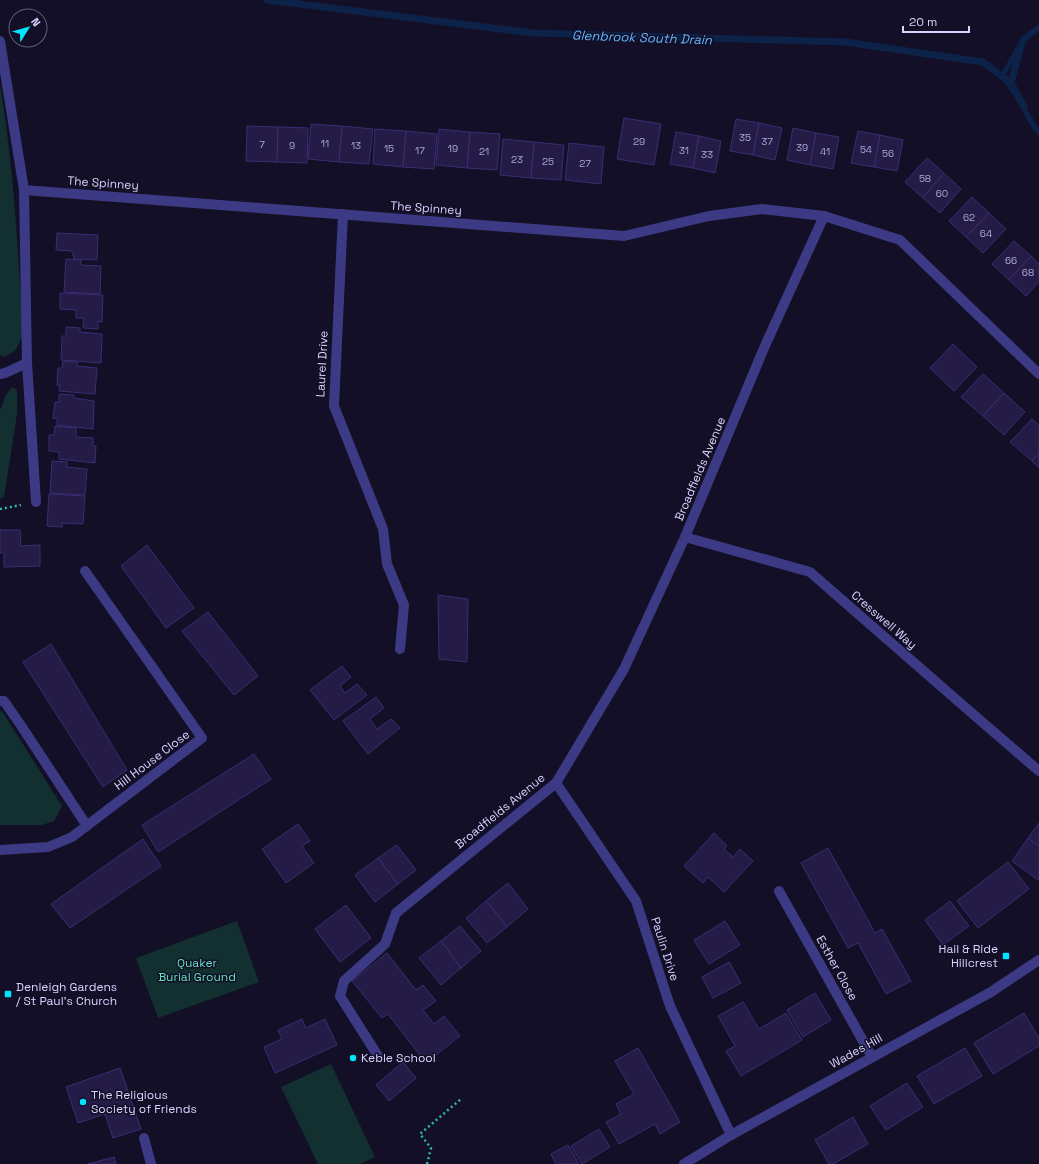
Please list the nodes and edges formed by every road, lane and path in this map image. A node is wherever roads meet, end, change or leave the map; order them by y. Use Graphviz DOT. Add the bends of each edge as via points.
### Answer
graph roads {
  1 [pos="0,40"];
  2 [pos="24,190"];
  3 [pos="343,214"];
  4 [pos="824,216"];
  5 [pos="27,363"];
  6 [pos="0,374"];
  7 [pos="1039,374"];
  8 [pos="36,502"];
  9 [pos="0,509"];
  10 [pos="685,537"];
  11 [pos="85,571"];
  12 [pos="400,649"];
  13 [pos="0,701"];
  14 [pos="1039,771"];
  15 [pos="556,783"];
  16 [pos="87,826"];
  17 [pos="0,850"];
  18 [pos="779,891"];
  19 [pos="1039,960"];
  20 [pos="378,1056"];
  21 [pos="872,1058"];
  22 [pos="461,1099"];
  23 [pos="731,1135"];
  24 [pos="144,1138"];
  25 [pos="151,1164"];
  26 [pos="427,1164"];
  27 [pos="684,1164"];
  1 -- 2 [label="street"];
  2 -- 3 [label="street, The Spinney"];
  2 -- 5 [label="street"];
  3 -- 4 [label="street, The Spinney" via="624,236 709,216 762,209"];
  3 -- 12 [label="street, Laurel Drive" via="334,406 383,529 387,564 404,605"];
  4 -- 7 [label="street" via="900,240"];
  4 -- 10 [label="street, Broadfields Avenue" via="764,348"];
  5 -- 6 [label="street"];
  5 -- 8 [label="street"];
  8 -- 9 [label="path"];
  10 -- 14 [label="street, Cresswell Way" via="810,572"];
  10 -- 15 [label="street, Broadfields Avenue" via="624,669"];
  11 -- 16 [label="street, Hill House Close" via="202,738"];
  13 -- 16 [label="street" via="4,701"];
  15 -- 20 [label="street, Broadfields Avenue" via="396,914 385,944 344,981 340,996"];
  15 -- 23 [label="street, Paulin Drive" via="636,901 670,1006"];
  16 -- 17 [label="street, Hill House Close" via="72,837 48,847"];
  18 -- 21 [label="street, Esther Close"];
  19 -- 21 [label="street, Wades Hill" via="991,992"];
  21 -- 23 [label="street, Wades Hill"];
  22 -- 26 [label="path" via="420,1134 431,1148"];
  23 -- 27 [label="street, Wades Hill"];
  24 -- 25 [label="street"];
}
